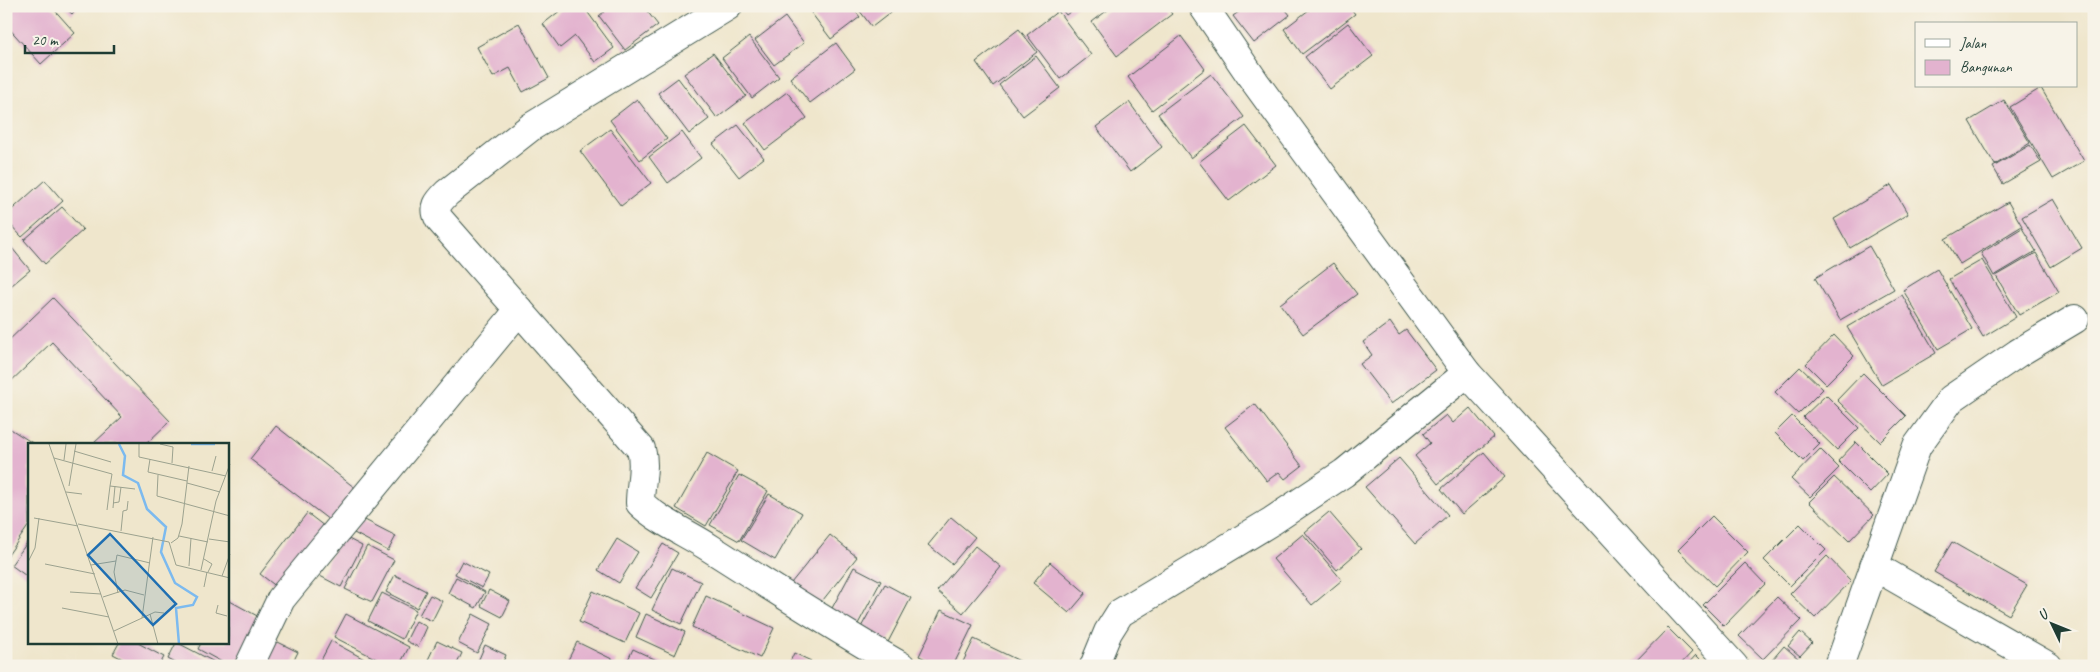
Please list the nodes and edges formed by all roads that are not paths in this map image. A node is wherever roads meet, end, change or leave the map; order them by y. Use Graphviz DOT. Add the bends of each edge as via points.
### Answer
graph roads {
  1 [pos="728,6"];
  2 [pos="1203,6"];
  3 [pos="519,310"];
  4 [pos="2075,319"];
  5 [pos="1467,374"];
  6 [pos="1874,566"];
  7 [pos="249,666"];
  8 [pos="901,666"];
  9 [pos="1094,666"];
  10 [pos="1734,666"];
  11 [pos="1840,666"];
  12 [pos="2048,666"];
  1 -- 3 [label="street" via="531,127 437,204 439,219"];
  2 -- 5 [label="street"];
  3 -- 7 [label="street" via="281,599"];
  3 -- 8 [label="street" via="641,449 644,463 640,503 655,516 695,538 830,626"];
  4 -- 6 [label="street" via="1951,399 1917,446"];
  5 -- 9 [label="street" via="1344,473 1272,521 1120,613"];
  5 -- 10 [label="street"];
  6 -- 11 [label="street"];
  6 -- 12 [label="street"];
}
